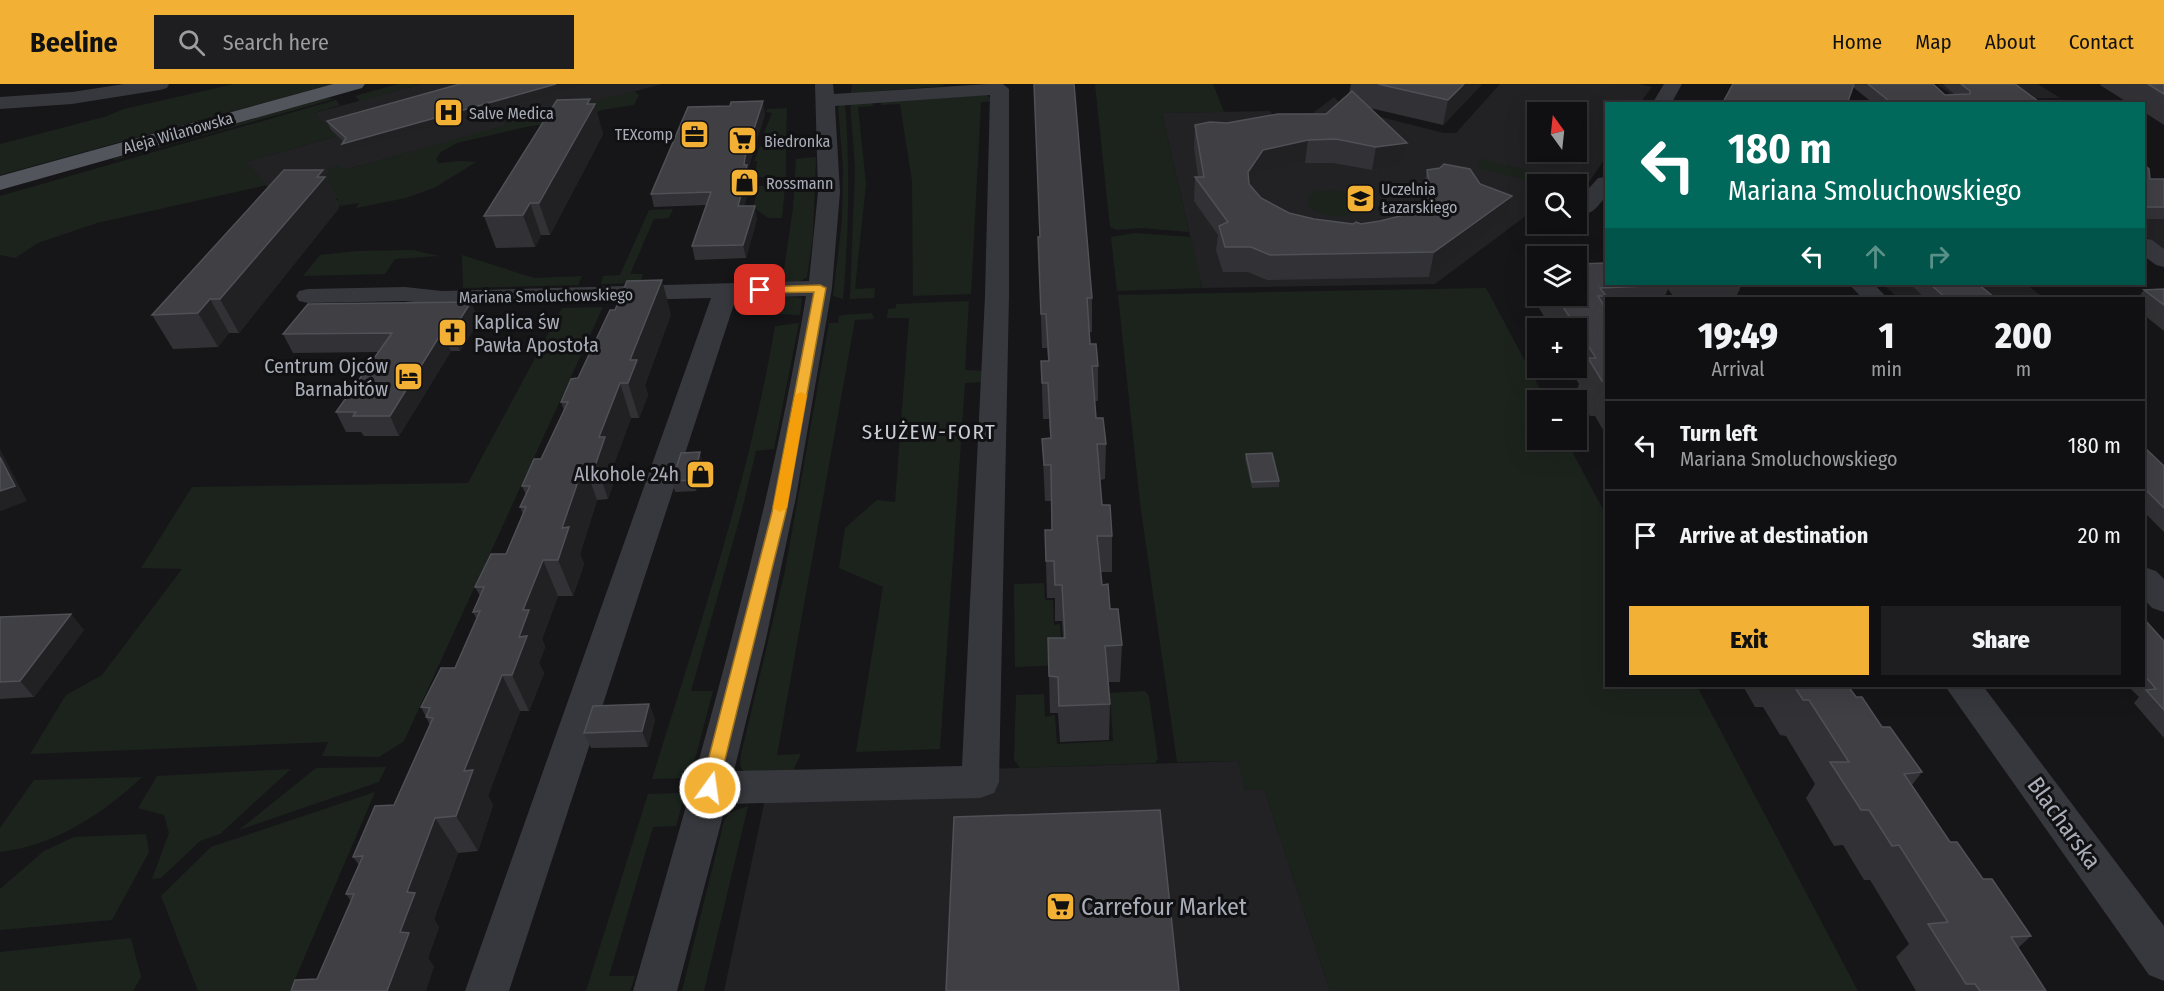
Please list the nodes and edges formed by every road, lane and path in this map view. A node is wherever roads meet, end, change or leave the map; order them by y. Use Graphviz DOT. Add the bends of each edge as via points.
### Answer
graph roads {
  1 [pos="160,84"];
  2 [pos="355,84"];
  3 [pos="1673,84"];
  4 [pos="825,93"];
  5 [pos="1662,102"];
  6 [pos="0,103"];
  7 [pos="0,183"];
  8 [pos="1605,184"];
  9 [pos="1587,205"];
  10 [pos="2145,245"];
  11 [pos="2164,260"];
  12 [pos="1862,285"];
  13 [pos="820,288"];
  14 [pos="726,291"];
  15 [pos="308,296"];
  16 [pos="1874,297"];
  17 [pos="2145,580"];
  18 [pos="2164,600"];
  19 [pos="1964,687"];
  20 [pos="710,788"];
  21 [pos="2164,961"];
  22 [pos="487,991"];
  23 [pos="655,991"];
  1 -- 6 [label="street" via="72,98"];
  2 -- 7 [label="main road, Aleja Wilanowska"];
  3 -- 5 [label="street"];
  4 -- 13 [label="street" via="829,191"];
  4 -- 20 [label="street" via="859,97 1000,89 980,782"];
  8 -- 9 [label="street"];
  10 -- 11 [label="street"];
  12 -- 16 [label="street"];
  13 -- 14 [label="street, Mariana Smoluchowskiego"];
  13 -- 20 [label="street" via="779,512"];
  14 -- 15 [label="street, Mariana Smoluchowskiego" via="442,298 405,294"];
  14 -- 22 [label="street"];
  17 -- 18 [label="street"];
  19 -- 21 [label="street, Blacharska"];
  20 -- 23 [label="street"];
}
